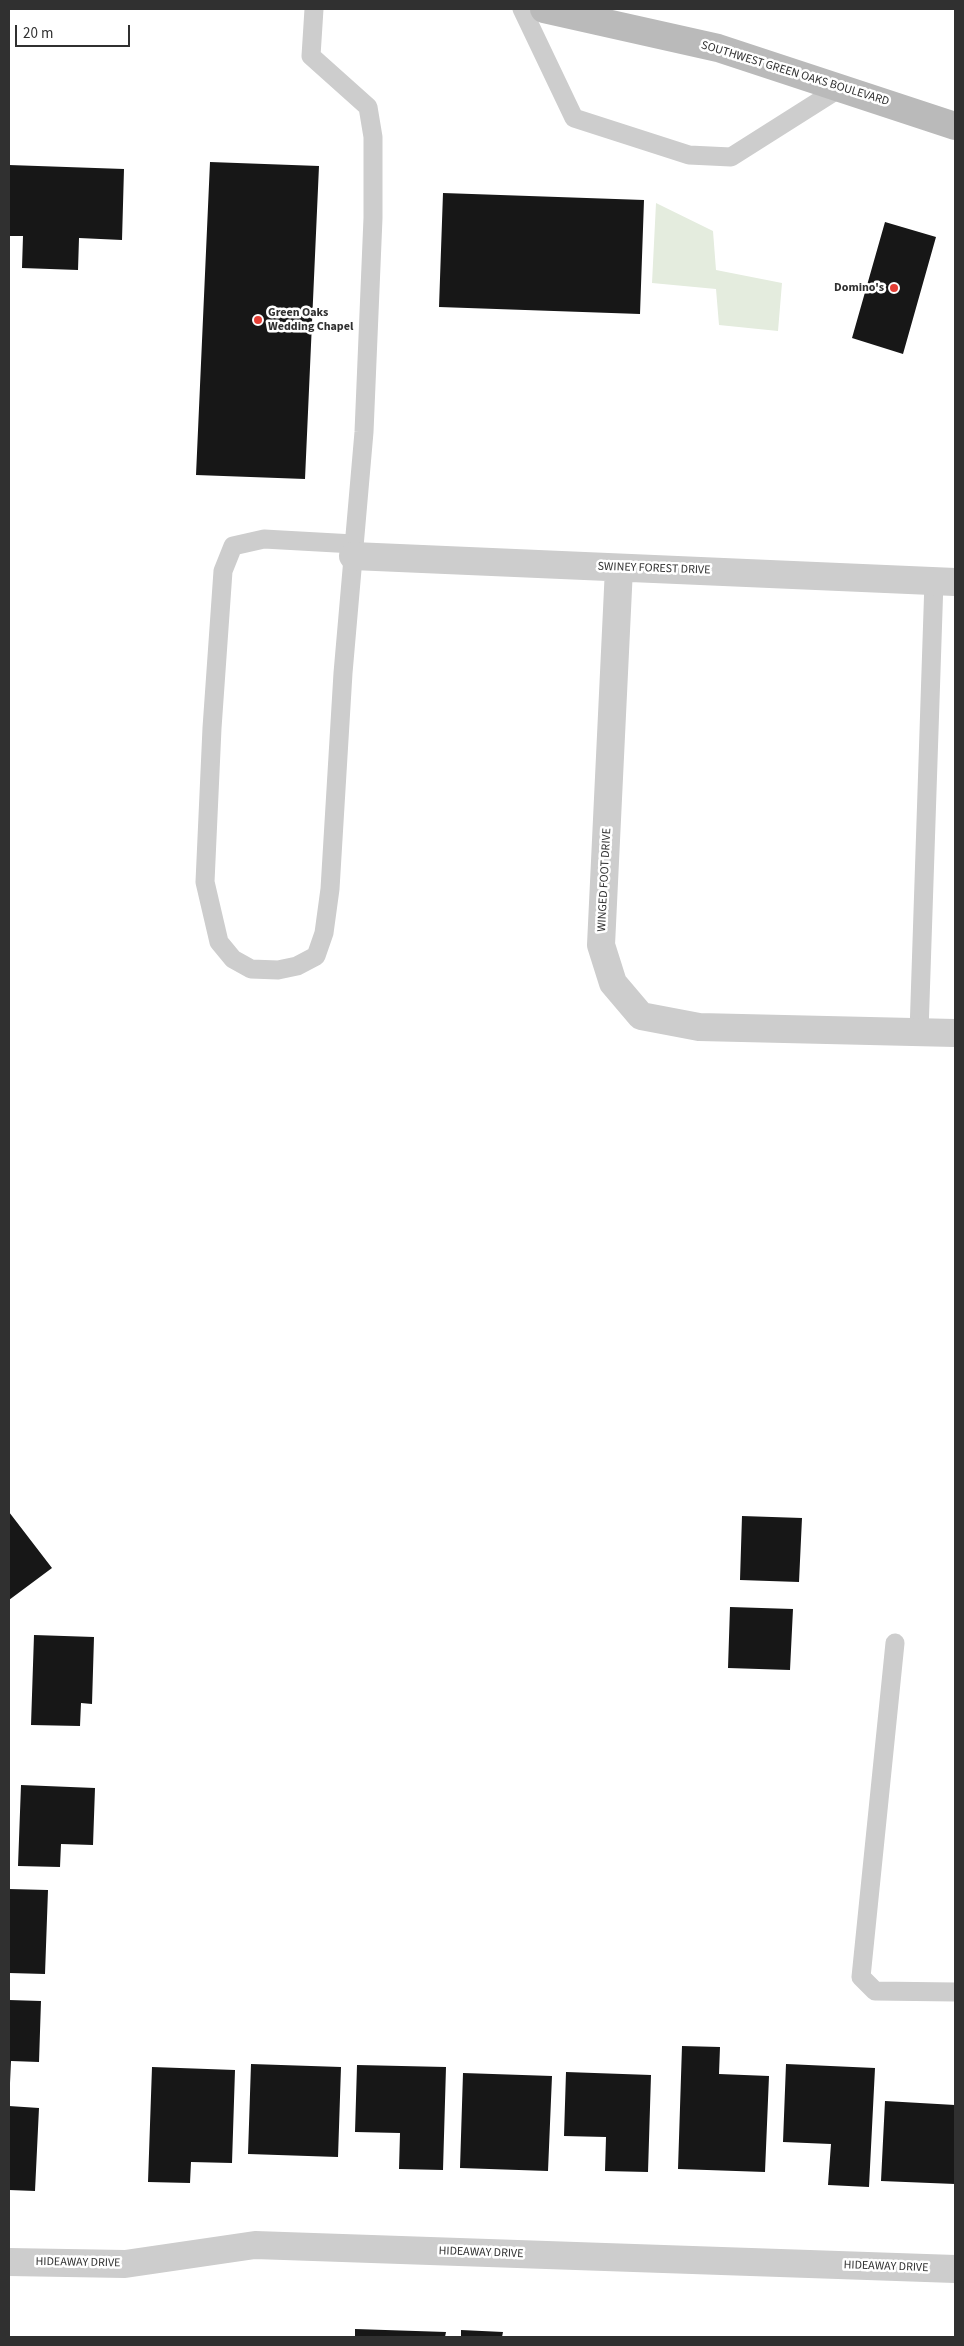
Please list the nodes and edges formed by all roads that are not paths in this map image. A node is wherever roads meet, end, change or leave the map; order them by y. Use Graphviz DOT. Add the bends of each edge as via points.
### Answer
graph roads {
  1 [pos="314,9"];
  2 [pos="522,9"];
  3 [pos="544,9"];
  4 [pos="840,88"];
  5 [pos="955,126"];
  6 [pos="354,550"];
  7 [pos="620,568"];
  8 [pos="944,582"];
  9 [pos="919,1032"];
  10 [pos="955,1033"];
  11 [pos="896,1643"];
  12 [pos="955,1992"];
  13 [pos="9,2262"];
  14 [pos="955,2269"];
  1 -- 6 [label="lane" via="311,56 368,107 373,137 364,432"];
  2 -- 4 [label="lane" via="574,118 689,155 731,157"];
  3 -- 4 [label="main road, SOUTHWEST GREEN OAKS BOULEVARD" via="718,48"];
  4 -- 5 [label="main road, SOUTHWEST GREEN OAKS BOULEVARD"];
  6 -- 6 [label="lane" via="330,888 324,932 316,956 297,966 278,970 251,969 233,959 219,942 205,882 223,571 233,546 264,539"];
  6 -- 7 [label="street, SWINEY FOREST DRIVE"];
  7 -- 8 [label="street, SWINEY FOREST DRIVE"];
  7 -- 9 [label="street, WINGED FOOT DRIVE" via="601,945 613,983 641,1016 700,1027"];
  8 -- 9 [label="lane"];
  9 -- 10 [label="street, WINGED FOOT DRIVE"];
  11 -- 12 [label="lane" via="861,1977 875,1991"];
  13 -- 14 [label="street, HIDEAWAY DRIVE" via="125,2264 255,2245"];
}
